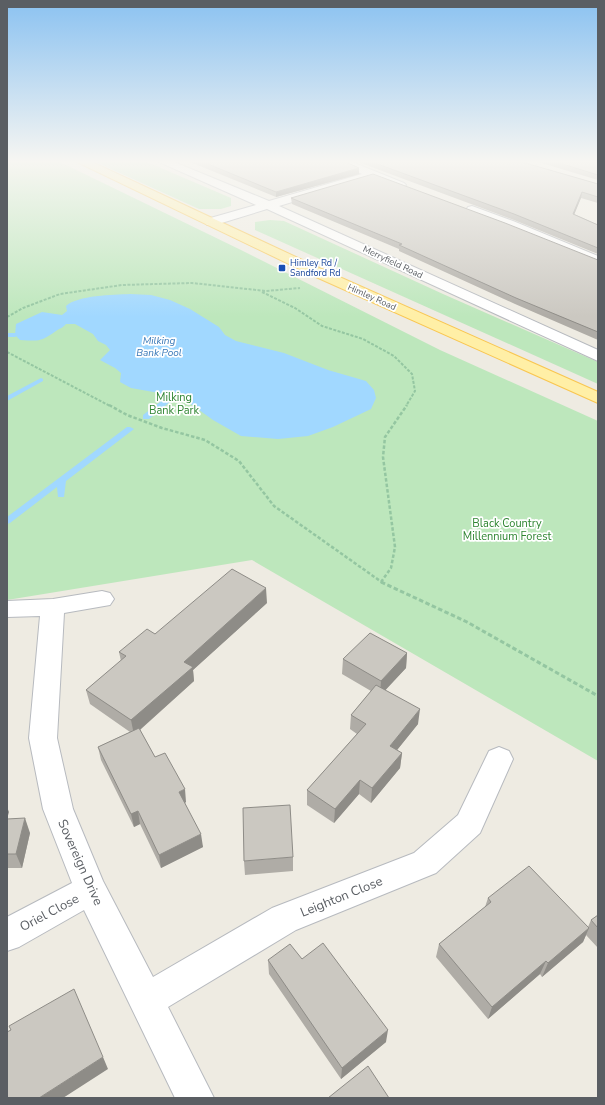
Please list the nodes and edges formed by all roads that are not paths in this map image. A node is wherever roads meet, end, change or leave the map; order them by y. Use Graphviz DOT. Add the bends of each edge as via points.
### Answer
graph roads {
  1 [pos="193,214"];
  2 [pos="239,214"];
  3 [pos="286,214"];
  4 [pos="480,214"];
  5 [pos="211,222"];
  6 [pos="598,261"];
  7 [pos="598,356"];
  8 [pos="598,398"];
  9 [pos="102,599"];
  10 [pos="53,607"];
  11 [pos="7,609"];
  12 [pos="499,759"];
  13 [pos="91,890"];
  14 [pos="7,935"];
  15 [pos="147,1000"];
  16 [pos="195,1098"];
  1 -- 5 [label="main road, Himley Road"];
  2 -- 5 [label="street"];
  3 -- 7 [label="street, Merryfield Road"];
  4 -- 6 [label="street"];
  5 -- 8 [label="main road, Himley Road"];
  9 -- 10 [label="street"];
  10 -- 11 [label="street"];
  10 -- 13 [label="street, Sovereign Drive" via="43,738 58,810"];
  12 -- 15 [label="street, Leighton Close" via="469,824 425,863 284,919"];
  13 -- 14 [label="street, Oriel Close"];
  13 -- 15 [label="street, Sovereign Drive"];
  15 -- 16 [label="street, Sovereign Drive"];
}
